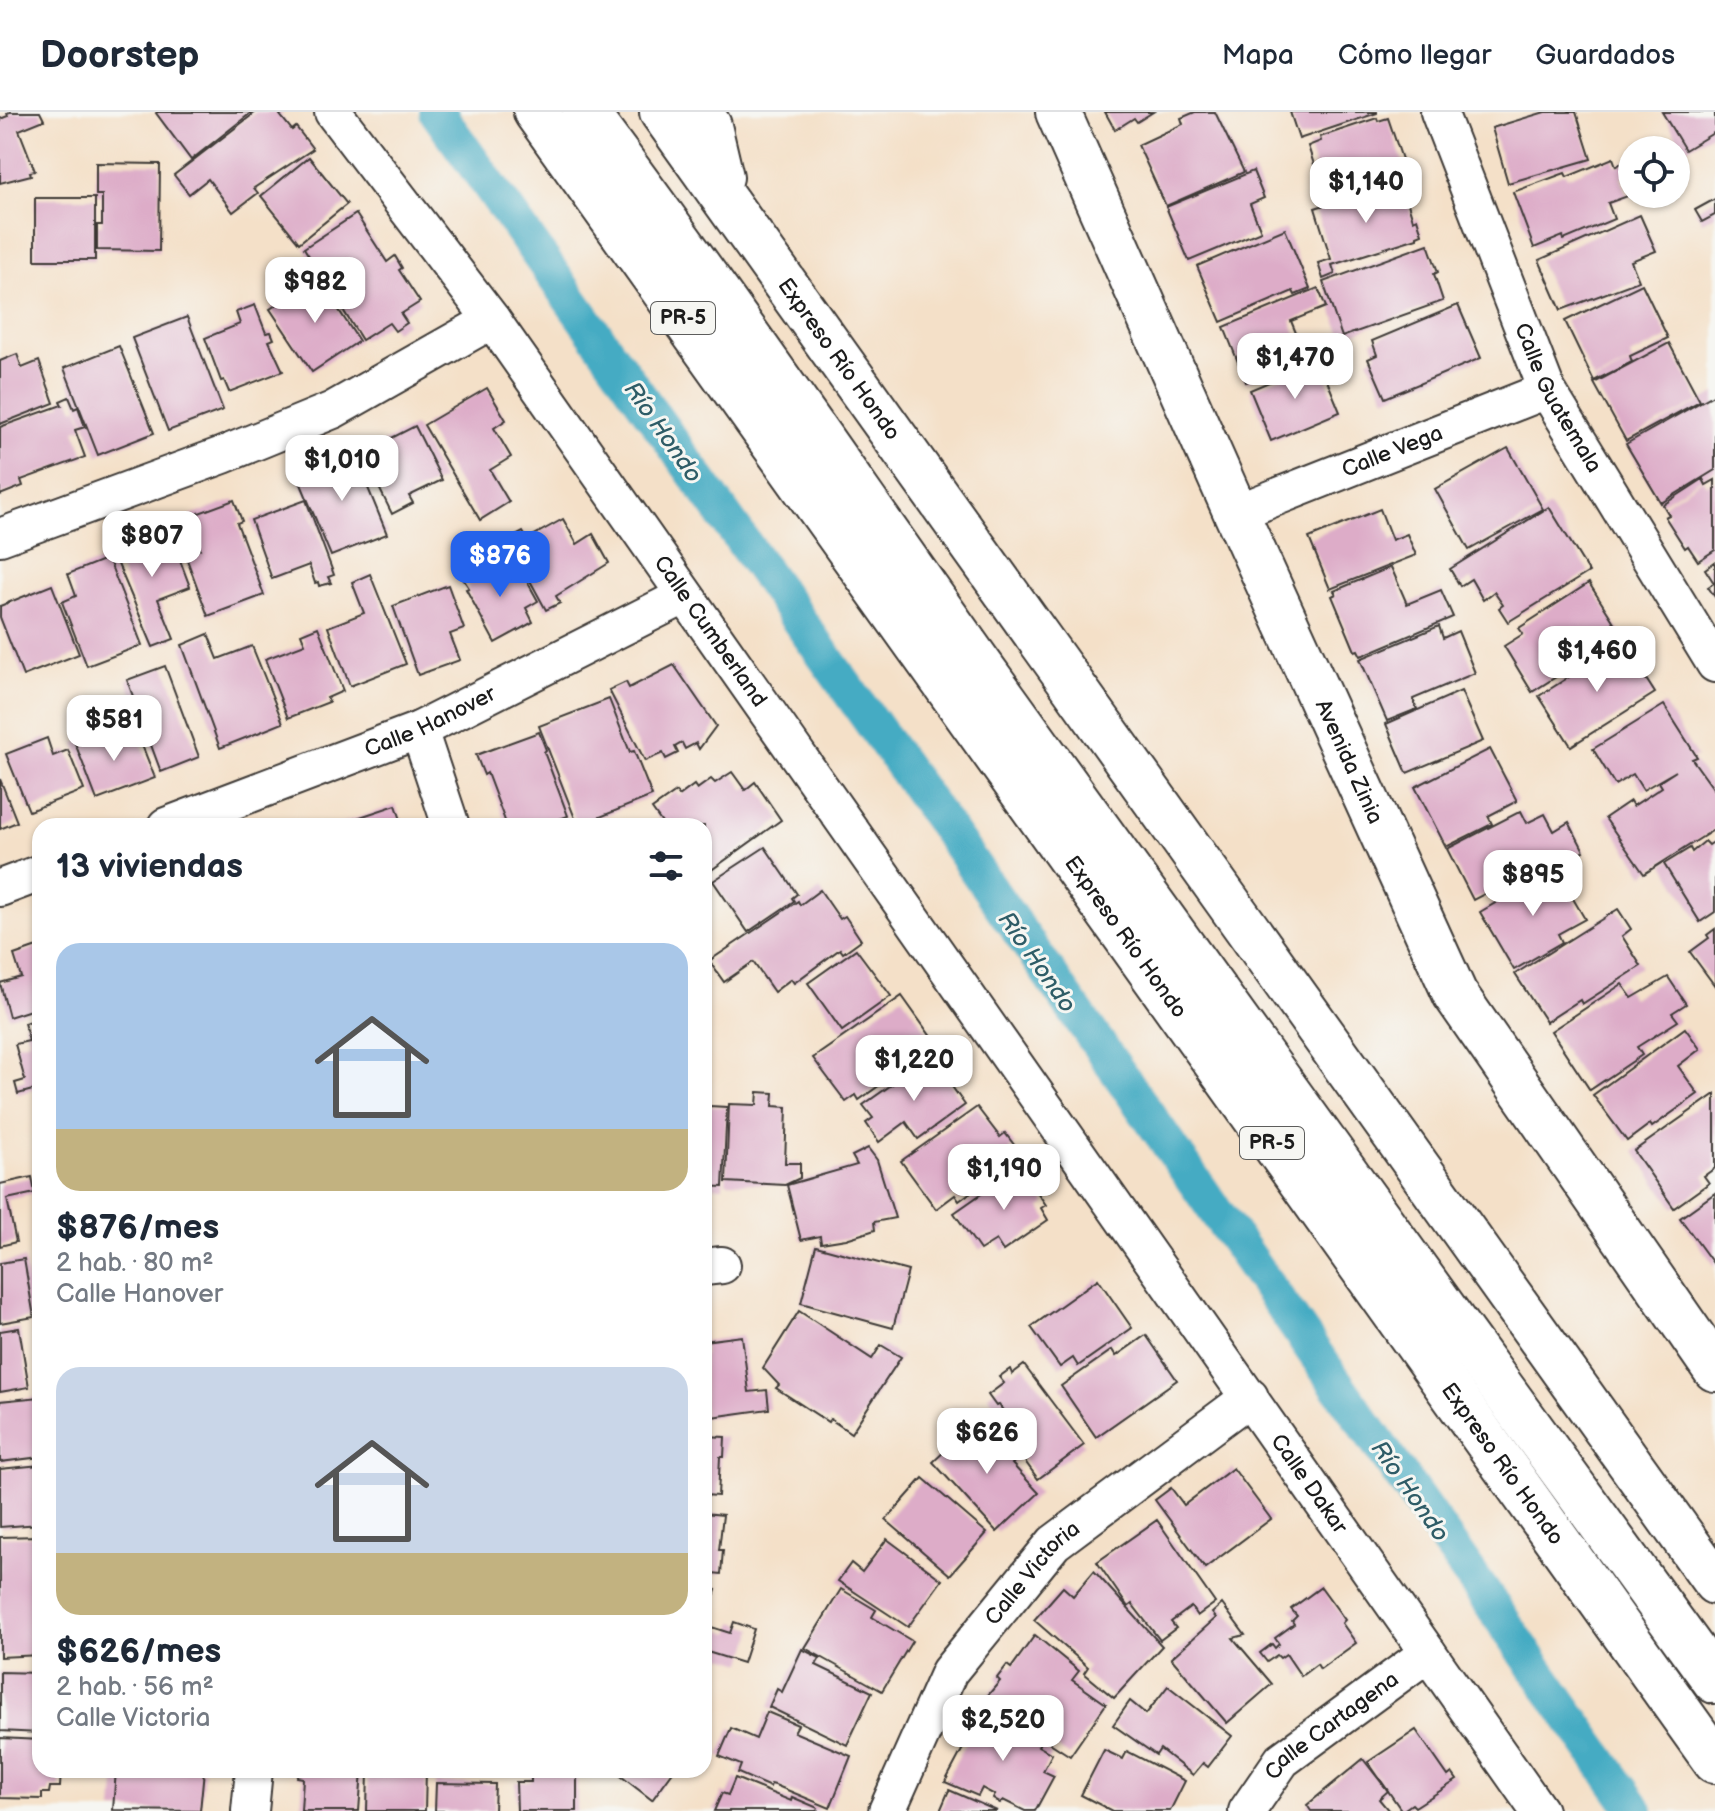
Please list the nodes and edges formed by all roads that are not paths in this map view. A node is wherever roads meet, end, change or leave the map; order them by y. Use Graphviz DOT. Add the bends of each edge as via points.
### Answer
graph roads {
  1 [pos="333,112"];
  2 [pos="536,112"];
  3 [pos="585,112"];
  4 [pos="621,112"];
  5 [pos="662,112"];
  6 [pos="700,112"];
  7 [pos="1058,112"];
  8 [pos="1439,112"];
  9 [pos="726,203"];
  10 [pos="492,320"];
  11 [pos="1547,390"];
  12 [pos="1236,513"];
  13 [pos="0,537"];
  14 [pos="684,596"];
  15 [pos="1715,664"];
  16 [pos="419,730"];
  17 [pos="187,818"];
  18 [pos="448,818"];
  19 [pos="32,876"];
  20 [pos="0,888"];
  21 [pos="1079,1155"];
  22 [pos="1715,1369"];
  23 [pos="1250,1397"];
  24 [pos="1715,1582"];
  25 [pos="1715,1637"];
  26 [pos="1428,1653"];
  27 [pos="1715,1681"];
  28 [pos="1715,1761"];
  29 [pos="253,1778"];
  30 [pos="250,1811"];
  31 [pos="887,1811"];
  32 [pos="1247,1811"];
  33 [pos="1539,1811"];
  1 -- 10 [label="street, Calle Cumberland"];
  2 -- 28 [label="main road, Expreso Río Hondo / PR-5"];
  3 -- 27 [label="main road" via="698,262 981,667"];
  4 -- 25 [label="main road" via="1508,1357"];
  5 -- 9 [label="main road, Expreso Río Hondo"];
  6 -- 9 [label="main road" via="709,126"];
  7 -- 12 [label="main road, Avenida Zinia"];
  8 -- 11 [label="street, Calle Guatemala"];
  9 -- 24 [label="main road, Expreso Río Hondo"];
  10 -- 13 [label="street" via="333,410"];
  10 -- 14 [label="street, Calle Cumberland"];
  11 -- 12 [label="street, Calle Vega"];
  11 -- 15 [label="street, Calle Guatemala"];
  12 -- 22 [label="main road, Avenida Zinia" via="1455,994"];
  14 -- 16 [label="street, Calle Hanover"];
  14 -- 21 [label="street, Calle Cumberland"];
  16 -- 17 [label="street, Calle Hanover"];
  16 -- 18 [label="street"];
  19 -- 20 [label="street"];
  21 -- 23 [label="street, Calle Dakar"];
  23 -- 26 [label="street, Calle Dakar"];
  23 -- 31 [label="street, Calle Victoria" via="1054,1543 949,1672"];
  26 -- 32 [label="street, Calle Cartagena" via="1282,1760"];
  26 -- 33 [label="street, Calle Dakar"];
  29 -- 30 [label="street"];
}
